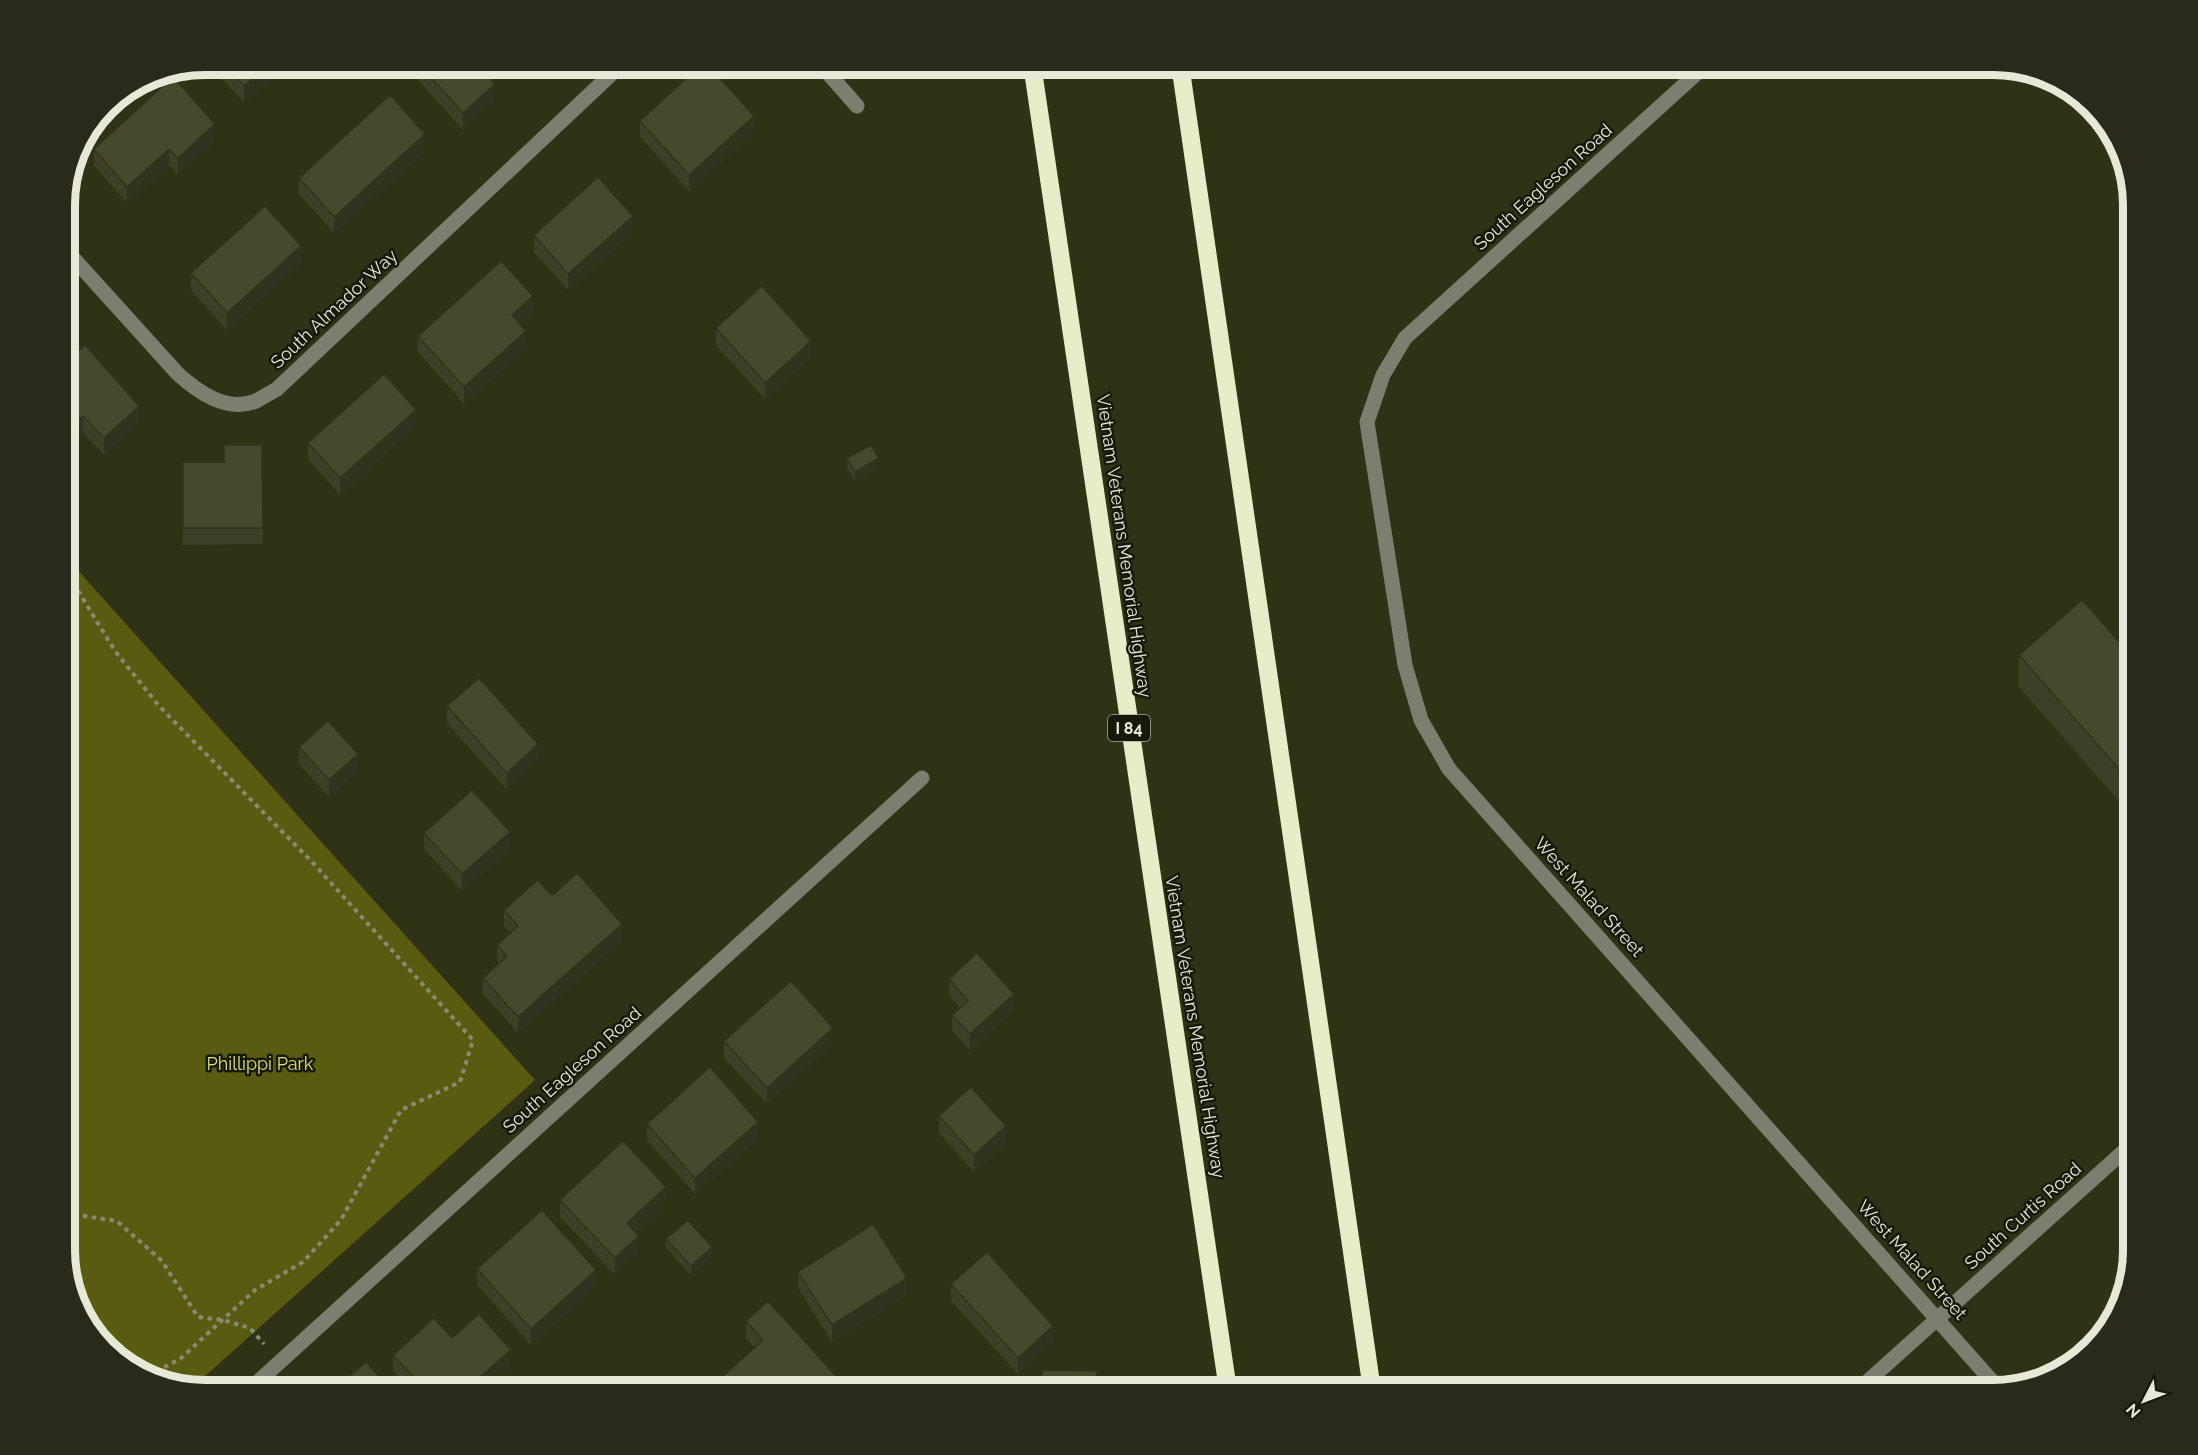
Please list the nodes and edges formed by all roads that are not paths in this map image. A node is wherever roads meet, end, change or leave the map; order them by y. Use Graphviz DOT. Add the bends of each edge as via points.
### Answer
graph roads {
  1 [pos="610,75"];
  2 [pos="830,75"];
  3 [pos="1034,75"];
  4 [pos="1182,75"];
  5 [pos="1695,75"];
  6 [pos="857,106"];
  7 [pos="75,260"];
  8 [pos="1405,338"];
  9 [pos="922,778"];
  10 [pos="2123,1152"];
  11 [pos="1939,1319"];
  12 [pos="260,1380"];
  13 [pos="1226,1380"];
  14 [pos="1371,1380"];
  15 [pos="1869,1380"];
  16 [pos="1991,1380"];
  1 -- 7 [label="street, South Almador Way" via="277,389 253,402 227,404 199,392"];
  2 -- 6 [label="street"];
  3 -- 13 [label="highway, Vietnam Veterans Memorial Highway / I 84"];
  4 -- 14 [label="highway"];
  5 -- 8 [label="street, South Eagleson Road"];
  8 -- 11 [label="street, West Malad Street" via="1383,375 1367,422 1405,665 1421,720 1449,769"];
  9 -- 12 [label="street, South Eagleson Road"];
  10 -- 11 [label="street, South Curtis Road"];
  11 -- 15 [label="street, South Curtis Road"];
  11 -- 16 [label="street, West Malad Street"];
}
